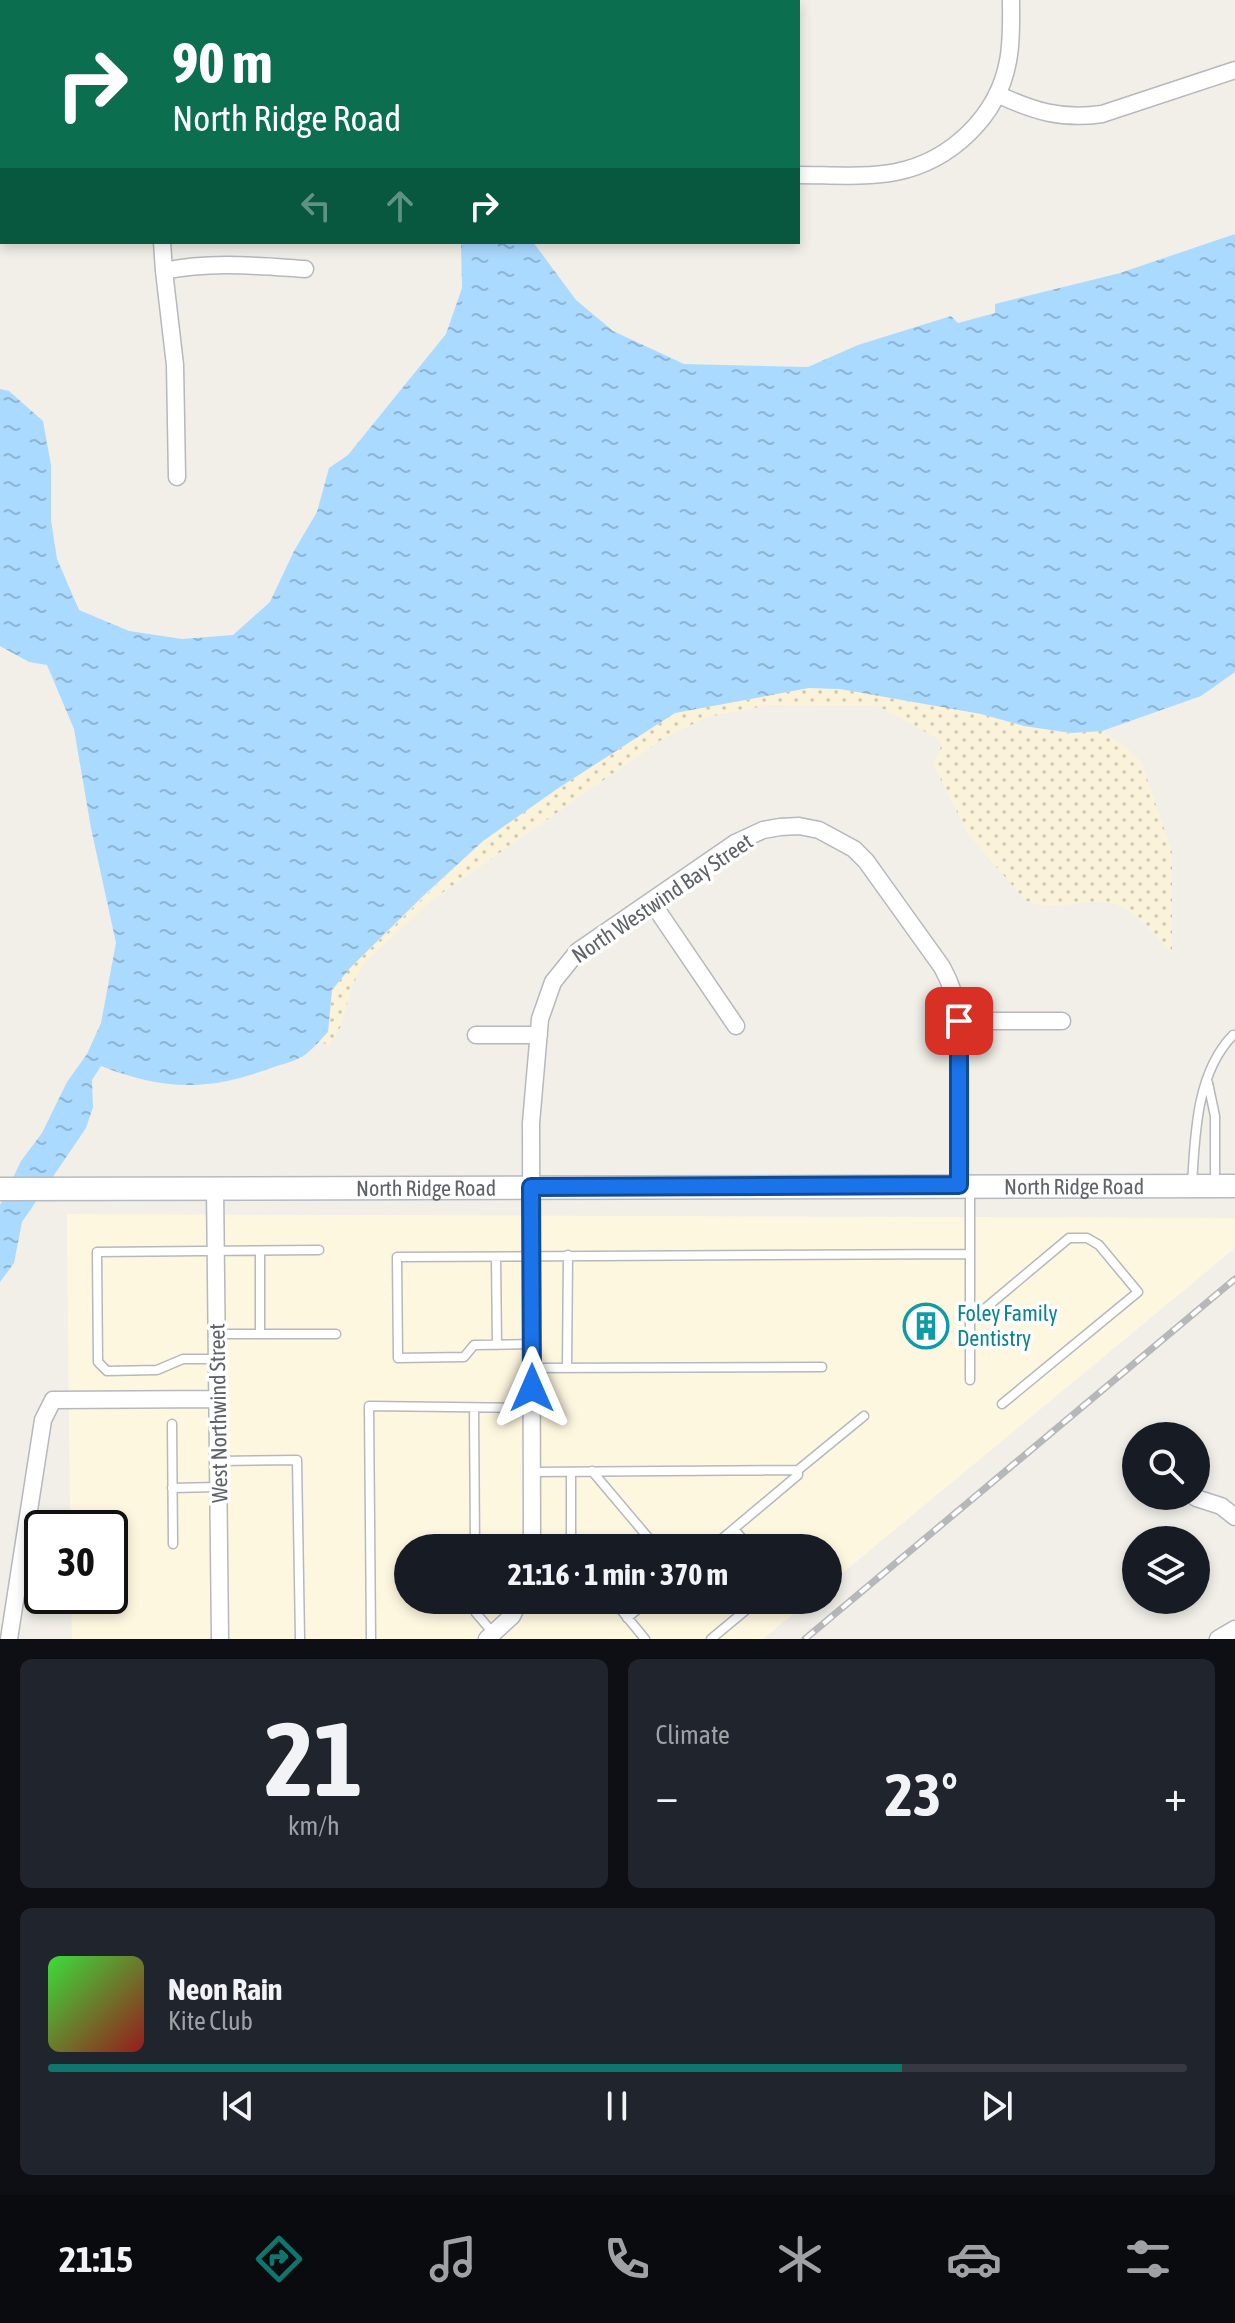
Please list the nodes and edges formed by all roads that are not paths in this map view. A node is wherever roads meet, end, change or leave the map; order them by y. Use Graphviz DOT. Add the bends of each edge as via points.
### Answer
graph roads {
  1 [pos="1011,0"];
  2 [pos="1235,70"];
  3 [pos="997,94"];
  4 [pos="800,175"];
  5 [pos="162,244"];
  6 [pos="305,269"];
  7 [pos="164,271"];
  8 [pos="177,477"];
  9 [pos="651,901"];
  10 [pos="959,1021"];
  11 [pos="1062,1021"];
  12 [pos="736,1026"];
  13 [pos="476,1035"];
  14 [pos="539,1035"];
  15 [pos="1233,1035"];
  16 [pos="1208,1081"];
  17 [pos="1215,1127"];
  18 [pos="1196,1128"];
  19 [pos="964,1185"];
  20 [pos="1192,1186"];
  21 [pos="1225,1186"];
  22 [pos="215,1187"];
  23 [pos="531,1187"];
  24 [pos="0,1189"];
  25 [pos="319,1250"];
  26 [pos="216,1251"];
  27 [pos="260,1251"];
  28 [pos="970,1254"];
  29 [pos="568,1255"];
  30 [pos="531,1256"];
  31 [pos="496,1257"];
  32 [pos="970,1321"];
  33 [pos="217,1334"];
  34 [pos="260,1334"];
  35 [pos="336,1334"];
  36 [pos="532,1344"];
  37 [pos="497,1345"];
  38 [pos="217,1359"];
  39 [pos="822,1367"];
  40 [pos="532,1368"];
  41 [pos="567,1368"];
  42 [pos="970,1380"];
  43 [pos="218,1399"];
  44 [pos="1002,1404"];
  45 [pos="474,1408"];
  46 [pos="532,1408"];
  47 [pos="864,1416"];
  48 [pos="172,1424"];
  49 [pos="218,1461"];
  50 [pos="798,1470"];
  51 [pos="592,1471"];
  52 [pos="532,1472"];
  53 [pos="571,1472"];
  54 [pos="219,1487"];
  55 [pos="172,1488"];
  56 [pos="1210,1502"];
  57 [pos="1235,1517"];
  58 [pos="734,1529"];
  59 [pos="475,1534"];
  60 [pos="532,1534"];
  61 [pos="571,1534"];
  62 [pos="645,1534"];
  63 [pos="728,1534"];
  64 [pos="738,1534"];
  65 [pos="173,1544"];
  66 [pos="477,1614"];
  67 [pos="513,1614"];
  68 [pos="624,1614"];
  69 [pos="632,1614"];
  70 [pos="741,1614"];
  71 [pos="627,1618"];
  72 [pos="1235,1629"];
  73 [pos="491,1636"];
  74 [pos="9,1639"];
  75 [pos="220,1639"];
  76 [pos="300,1639"];
  77 [pos="371,1639"];
  78 [pos="645,1639"];
  79 [pos="711,1639"];
  80 [pos="1218,1639"];
  1 -- 3 [label="street" via="1008,63"];
  2 -- 3 [label="street" via="1081,117 1038,112"];
  3 -- 4 [label="street" via="973,130 922,164 879,174"];
  5 -- 7 [label="street"];
  6 -- 7 [label="street" via="242,264"];
  7 -- 8 [label="street" via="174,351"];
  9 -- 10 [label="street, North Westwind Bay Street" via="747,836 799,826 837,837 866,861 942,967 957,1001"];
  9 -- 12 [label="street"];
  9 -- 14 [label="street, North Westwind Bay Street" via="565,965 545,1001"];
  10 -- 11 [label="street"];
  10 -- 19 [label="street, North Westwind Bay Street"];
  13 -- 14 [label="street"];
  14 -- 23 [label="street, North Westwind Bay Street"];
  15 -- 16 [label="lane" via="1214,1058"];
  16 -- 17 [label="lane"];
  16 -- 18 [label="lane"];
  17 -- 18 [label="lane"];
  17 -- 21 [label="lane"];
  18 -- 20 [label="lane"];
  19 -- 20 [label="main road, North Ridge Road"];
  19 -- 23 [label="main road, North Ridge Road"];
  19 -- 28 [label="lane"];
  20 -- 21 [label="main road, North Ridge Road"];
  22 -- 23 [label="main road, North Ridge Road"];
  22 -- 24 [label="main road, North Ridge Road"];
  22 -- 26 [label="street, West Northwind Street"];
  23 -- 30 [label="street, North Westwind Bay Street"];
  25 -- 27 [label="lane"];
  26 -- 27 [label="lane"];
  26 -- 33 [label="street, West Northwind Street"];
  26 -- 38 [label="lane" via="97,1252 98,1362 107,1371 157,1370 183,1359"];
  27 -- 34 [label="lane"];
  28 -- 29 [label="lane"];
  28 -- 32 [label="lane"];
  29 -- 30 [label="lane"];
  29 -- 41 [label="lane"];
  30 -- 31 [label="lane"];
  30 -- 36 [label="street, North Westwind Bay Street"];
  31 -- 37 [label="lane"];
  31 -- 37 [label="lane" via="397,1257 398,1358 464,1357 474,1345"];
  32 -- 42 [label="lane"];
  32 -- 44 [label="lane" via="1069,1238 1087,1238 1099,1245 1138,1292"];
  33 -- 34 [label="lane"];
  33 -- 38 [label="street, West Northwind Street"];
  34 -- 35 [label="lane"];
  36 -- 37 [label="lane"];
  36 -- 40 [label="street, North Westwind Bay Street"];
  38 -- 43 [label="street, West Northwind Street"];
  39 -- 41 [label="lane"];
  40 -- 41 [label="lane"];
  40 -- 46 [label="street, North Westwind Bay Street"];
  43 -- 49 [label="street, West Northwind Street"];
  43 -- 74 [label="street" via="53,1400 43,1420"];
  45 -- 46 [label="lane"];
  45 -- 59 [label="lane"];
  45 -- 77 [label="lane" via="369,1406"];
  46 -- 52 [label="street, North Westwind Bay Street"];
  47 -- 50 [label="lane"];
  48 -- 55 [label="lane"];
  49 -- 54 [label="street, West Northwind Street"];
  49 -- 76 [label="lane" via="297,1460"];
  50 -- 51 [label="lane"];
  50 -- 58 [label="lane"];
  51 -- 53 [label="lane"];
  51 -- 62 [label="lane"];
  52 -- 53 [label="lane"];
  52 -- 60 [label="street, North Westwind Bay Street"];
  53 -- 61 [label="lane"];
  54 -- 55 [label="lane"];
  54 -- 75 [label="street, West Northwind Street"];
  55 -- 65 [label="lane"];
  56 -- 57 [label="street"];
  58 -- 63 [label="lane"];
  58 -- 64 [label="lane"];
  66 -- 73 [label="lane"];
  67 -- 73 [label="street"];
  68 -- 71 [label="lane"];
  69 -- 71 [label="lane"];
  70 -- 79 [label="lane"];
  71 -- 78 [label="lane"];
  72 -- 80 [label="street"];
}
